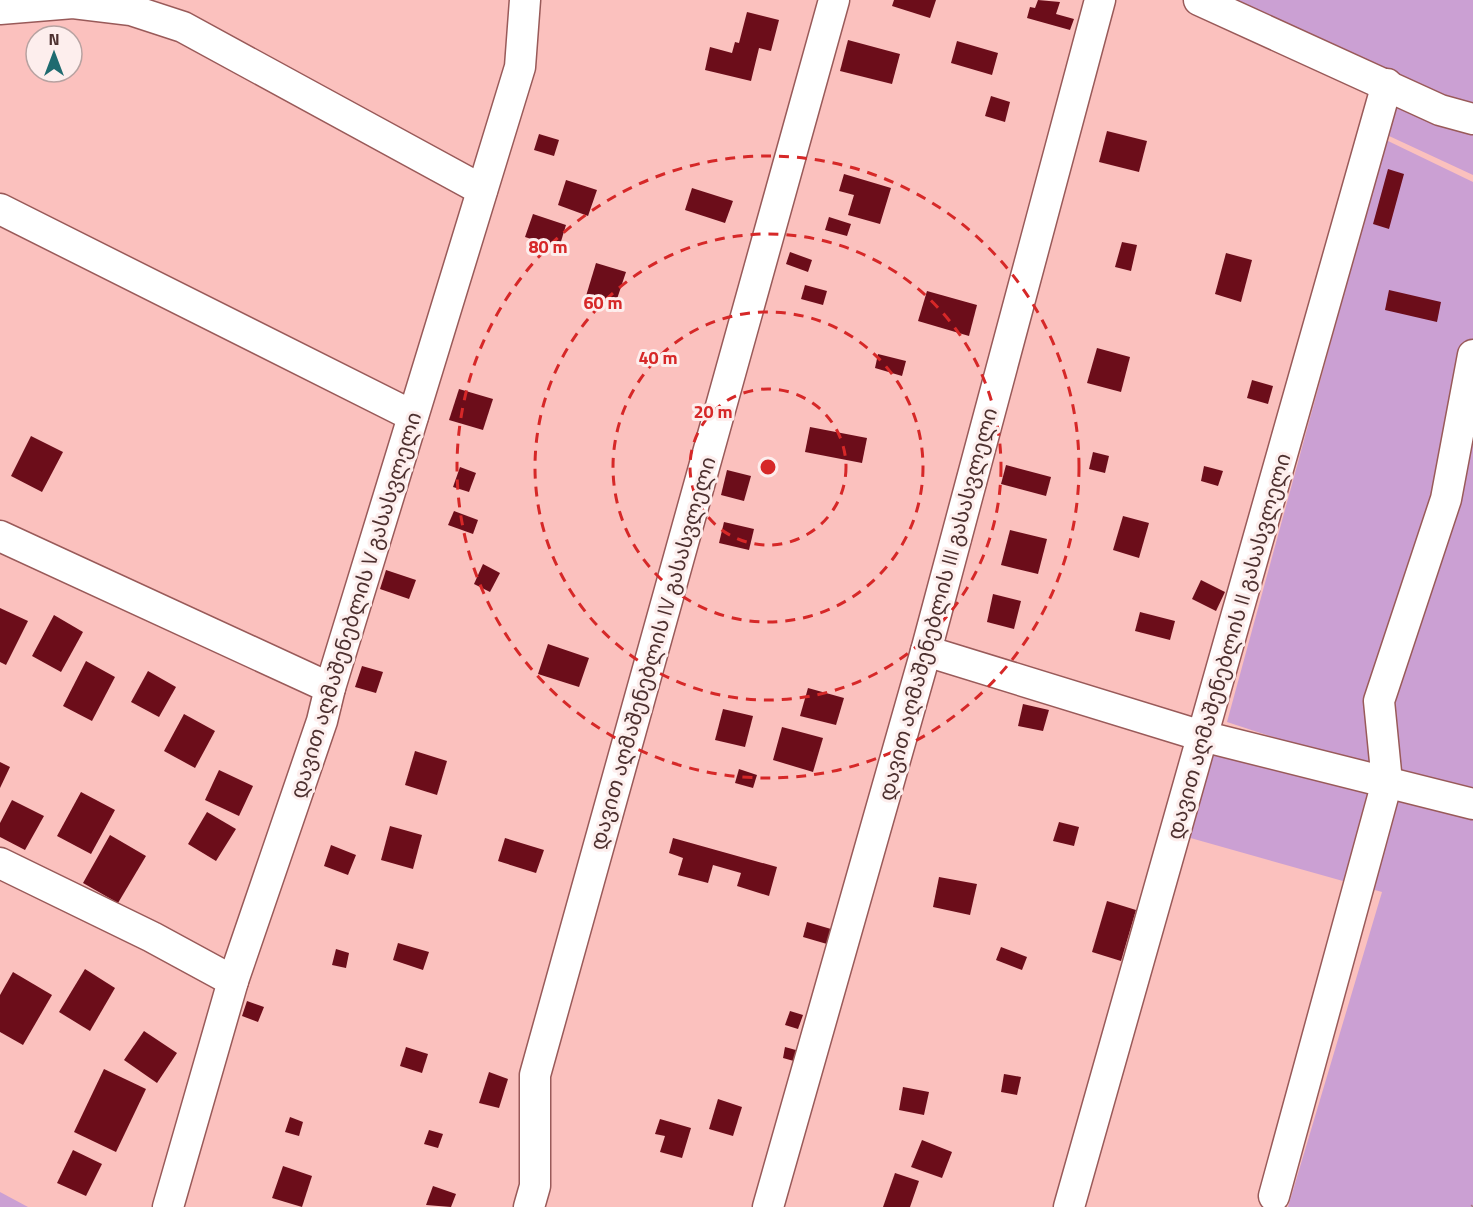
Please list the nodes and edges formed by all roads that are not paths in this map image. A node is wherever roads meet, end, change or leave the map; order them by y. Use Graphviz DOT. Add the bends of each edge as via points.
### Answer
graph roads {
  1 [pos="525,0"];
  2 [pos="834,0"];
  3 [pos="1100,0"];
  4 [pos="1199,0"];
  5 [pos="0,9"];
  6 [pos="1387,84"];
  7 [pos="1473,119"];
  8 [pos="482,190"];
  9 [pos="0,209"];
  10 [pos="1473,355"];
  11 [pos="413,416"];
  12 [pos="0,536"];
  13 [pos="926,651"];
  14 [pos="330,688"];
  15 [pos="1202,736"];
  16 [pos="1387,782"];
  17 [pos="1473,804"];
  18 [pos="0,863"];
  19 [pos="233,981"];
  20 [pos="1274,1196"];
  21 [pos="168,1207"];
  22 [pos="529,1207"];
  23 [pos="768,1207"];
  24 [pos="1069,1207"];
  1 -- 8 [label="street, დავით აღმაშენებლის V გასასვლელი" via="520,67"];
  2 -- 22 [label="street, დავით აღმაშენებლის IV გასასვლელი" via="535,1075 535,1186"];
  3 -- 13 [label="street, დავით აღმაშენებლის III გასასვლელი"];
  4 -- 6 [label="street"];
  5 -- 8 [label="street" via="73,3 131,10 183,27"];
  6 -- 7 [label="street" via="1440,110"];
  6 -- 15 [label="street, დავით აღმაშენებლის II გასასვლელი"];
  8 -- 11 [label="street, დავით აღმაშენებლის V გასასვლელი"];
  9 -- 11 [label="street"];
  10 -- 16 [label="street" via="1446,499 1379,701"];
  11 -- 14 [label="street, დავით აღმაშენებლის V გასასვლელი"];
  12 -- 14 [label="street"];
  13 -- 15 [label="street"];
  13 -- 23 [label="street, დავით აღმაშენებლის III გასასვლელი"];
  14 -- 19 [label="street, დავით აღმაშენებლის V გასასვლელი"];
  15 -- 16 [label="street"];
  15 -- 24 [label="street, დავით აღმაშენებლის II გასასვლელი"];
  16 -- 17 [label="street"];
  16 -- 20 [label="street"];
  18 -- 19 [label="street"];
  19 -- 21 [label="street, დავით აღმაშენებლის V გასასვლელი"];
}
